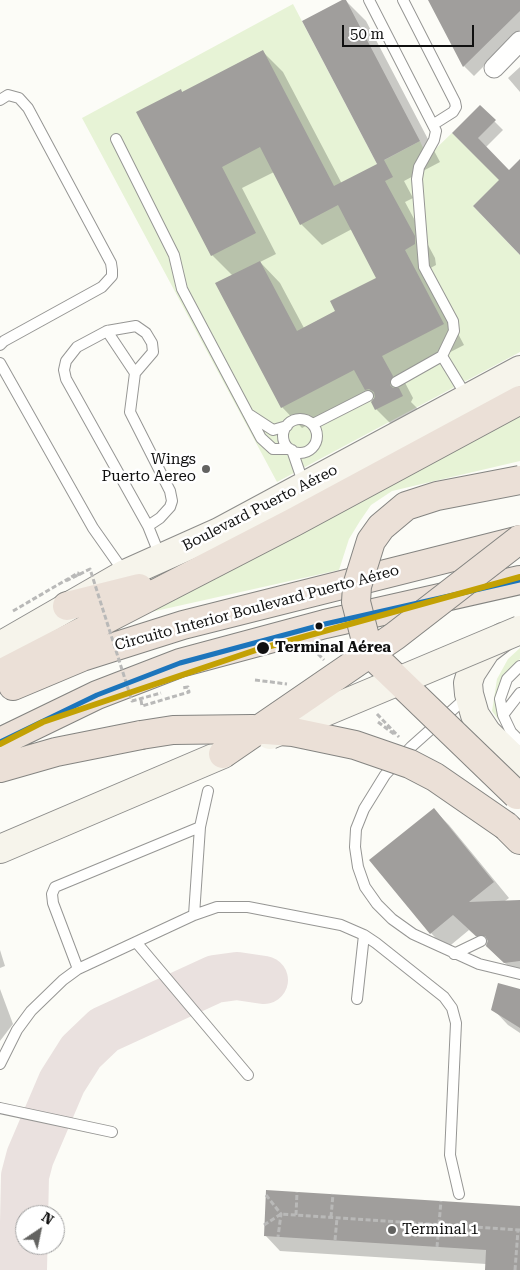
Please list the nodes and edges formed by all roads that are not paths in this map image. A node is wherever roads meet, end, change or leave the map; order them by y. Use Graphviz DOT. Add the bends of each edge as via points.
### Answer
graph roads {
  1 [pos="369,0"];
  2 [pos="403,0"];
  3 [pos="520,41"];
  4 [pos="494,68"];
  5 [pos="0,100"];
  6 [pos="434,124"];
  7 [pos="116,139"];
  8 [pos="107,331"];
  9 [pos="0,345"];
  10 [pos="442,356"];
  11 [pos="0,363"];
  12 [pos="520,370"];
  13 [pos="134,373"];
  14 [pos="396,382"];
  15 [pos="368,396"];
  16 [pos="467,398"];
  17 [pos="520,400"];
  18 [pos="247,412"];
  19 [pos="313,424"];
  20 [pos="287,426"];
  21 [pos="291,450"];
  22 [pos="520,480"];
  23 [pos="304,487"];
  24 [pos="148,526"];
  25 [pos="520,540"];
  26 [pos="160,556"];
  27 [pos="201,569"];
  28 [pos="125,574"];
  29 [pos="520,580"];
  30 [pos="67,594"];
  31 [pos="520,630"];
  32 [pos="0,646"];
  33 [pos="520,666"];
  34 [pos="0,674"];
  35 [pos="0,692"];
  36 [pos="520,693"];
  37 [pos="469,694"];
  38 [pos="503,714"];
  39 [pos="520,741"];
  40 [pos="0,742"];
  41 [pos="223,754"];
  42 [pos="520,765"];
  43 [pos="0,768"];
  44 [pos="208,792"];
  45 [pos="519,797"];
  46 [pos="200,827"];
  47 [pos="513,833"];
  48 [pos="0,849"];
  49 [pos="194,915"];
  50 [pos="364,935"];
  51 [pos="481,940"];
  52 [pos="136,942"];
  53 [pos="454,954"];
  54 [pos="78,969"];
  55 [pos="520,974"];
  56 [pos="357,1000"];
  57 [pos="0,1064"];
  58 [pos="248,1074"];
  59 [pos="0,1108"];
  60 [pos="112,1132"];
  61 [pos="460,1194"];
  1 -- 6 [label="lane"];
  2 -- 6 [label="lane" via="455,102 453,112"];
  3 -- 4 [label="street"];
  5 -- 9 [label="lane" via="8,95 19,98 28,108 112,270 112,276 102,287"];
  6 -- 10 [label="lane" via="434,140 419,167 417,179 424,267 453,321 452,337"];
  7 -- 18 [label="lane" via="174,255 182,289"];
  8 -- 13 [label="lane"];
  8 -- 13 [label="lane" via="136,326 146,333 152,343 152,352"];
  8 -- 24 [label="lane" via="77,347 66,361 64,370 66,379"];
  10 -- 14 [label="lane"];
  10 -- 16 [label="lane"];
  11 -- 28 [label="lane" via="93,528"];
  12 -- 16 [label="street, Boulevard Puerto Aéreo"];
  13 -- 24 [label="lane" via="130,412 172,501 160,518"];
  15 -- 19 [label="lane"];
  16 -- 23 [label="street, Boulevard Puerto Aéreo"];
  17 -- 27 [label="highway"];
  18 -- 20 [label="lane" via="273,430"];
  18 -- 21 [label="lane" via="261,438 273,449"];
  19 -- 20 [label="lane" via="299,419"];
  19 -- 21 [label="lane" via="317,437 312,448 299,453"];
  20 -- 21 [label="lane" via="284,438"];
  21 -- 23 [label="lane"];
  22 -- 45 [label="highway, bridge" via="437,496 406,506 371,541 357,586 356,602 366,641 376,659"];
  23 -- 26 [label="street, Boulevard Puerto Aéreo" via="219,532"];
  24 -- 26 [label="lane"];
  25 -- 35 [label="highway, Circuito Interior Boulevard Puerto Aéreo" via="183,624 82,657"];
  25 -- 41 [label="highway, bridge" via="387,642"];
  26 -- 28 [label="street, Boulevard Puerto Aéreo"];
  27 -- 30 [label="highway" via="121,593"];
  27 -- 34 [label="highway"];
  28 -- 30 [label="street, Boulevard Puerto Aéreo"];
  29 -- 40 [label="highway" via="325,624 180,663 97,695"];
  30 -- 32 [label="street, Boulevard Puerto Aéreo"];
  31 -- 37 [label="street" via="499,639 486,650 471,673"];
  31 -- 41 [label="street, bridge"];
  33 -- 38 [label="lane" via="507,679 500,699"];
  36 -- 38 [label="lane"];
  37 -- 42 [label="street" via="487,733"];
  37 -- 53 [label="lane" via="385,775 356,829 358,867 365,887 377,904 414,934"];
  38 -- 39 [label="lane" via="511,732"];
  41 -- 48 [label="street"];
  43 -- 47 [label="highway, bridge" via="56,752 173,730 293,732 355,746 410,764 435,777"];
  44 -- 46 [label="lane"];
  46 -- 49 [label="lane"];
  46 -- 54 [label="lane" via="55,887 52,903"];
  49 -- 50 [label="lane" via="217,907 248,907 341,925"];
  49 -- 52 [label="lane"];
  50 -- 56 [label="lane"];
  50 -- 61 [label="lane" via="444,997 452,1008 456,1023 450,1155"];
  51 -- 53 [label="lane"];
  52 -- 54 [label="lane"];
  52 -- 58 [label="lane"];
  53 -- 55 [label="lane"];
  54 -- 57 [label="lane" via="31,1012 17,1030"];
  59 -- 60 [label="lane"];
}
